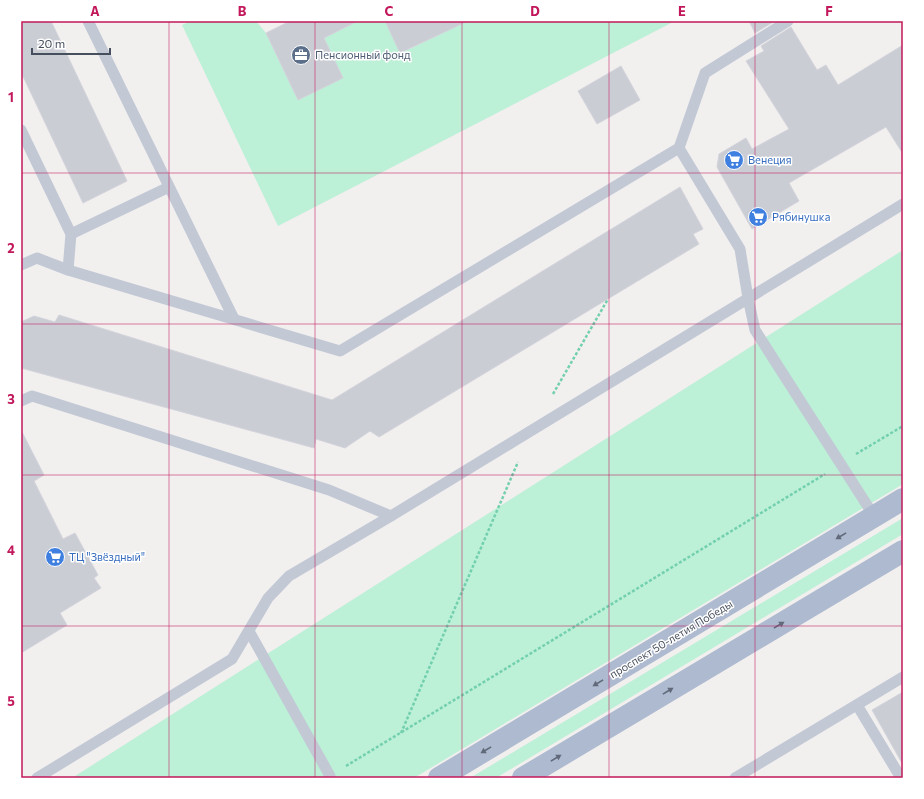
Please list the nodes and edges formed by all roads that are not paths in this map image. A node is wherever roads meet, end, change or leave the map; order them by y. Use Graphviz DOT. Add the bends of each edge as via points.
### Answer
graph roads {
  1 [pos="88,21"];
  2 [pos="788,21"];
  3 [pos="21,130"];
  4 [pos="680,148"];
  5 [pos="169,186"];
  6 [pos="903,204"];
  7 [pos="71,234"];
  8 [pos="21,265"];
  9 [pos="68,270"];
  10 [pos="748,298"];
  11 [pos="234,319"];
  12 [pos="21,401"];
  13 [pos="903,499"];
  14 [pos="391,516"];
  15 [pos="874,516"];
  16 [pos="901,555"];
  17 [pos="249,631"];
  18 [pos="903,677"];
  19 [pos="857,705"];
  20 [pos="330,776"];
  21 [pos="37,778"];
  22 [pos="439,778"];
  23 [pos="523,778"];
  24 [pos="735,778"];
  25 [pos="901,778"];
  1 -- 5 [label="lane"];
  2 -- 4 [label="lane" via="705,73"];
  3 -- 7 [label="lane"];
  4 -- 10 [label="lane" via="740,249"];
  4 -- 11 [label="lane" via="340,351"];
  5 -- 7 [label="lane"];
  5 -- 11 [label="lane"];
  6 -- 10 [label="lane"];
  7 -- 9 [label="lane"];
  8 -- 9 [label="lane" via="37,258"];
  9 -- 11 [label="lane"];
  10 -- 14 [label="lane"];
  10 -- 15 [label="lane" via="756,330"];
  12 -- 14 [label="lane" via="32,396 40,398 330,490"];
  13 -- 15 [label="main road, проспект 50-летия Победы"];
  14 -- 17 [label="lane" via="289,576 268,598"];
  15 -- 22 [label="main road, проспект 50-летия Победы, one-way"];
  23 -- 16 [label="main road, one-way"];
  17 -- 20 [label="lane"];
  17 -- 21 [label="lane" via="232,659"];
  18 -- 19 [label="lane"];
  19 -- 24 [label="lane"];
  19 -- 25 [label="lane"];
}
